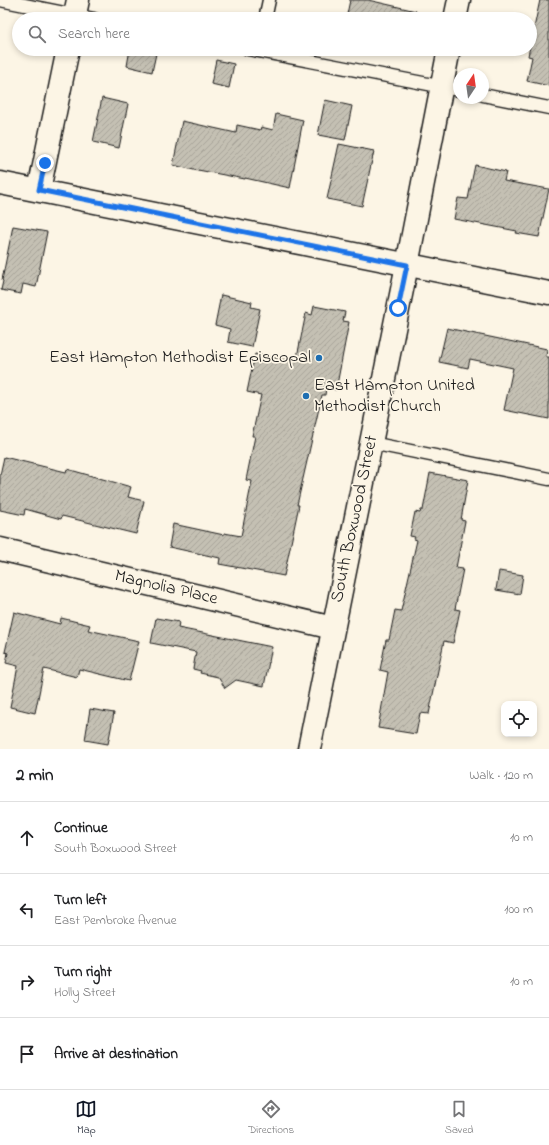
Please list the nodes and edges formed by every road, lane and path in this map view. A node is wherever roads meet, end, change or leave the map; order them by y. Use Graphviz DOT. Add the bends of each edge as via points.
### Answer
graph roads {
  1 [pos="0,0"];
  2 [pos="269,0"];
  3 [pos="459,0"];
  4 [pos="74,12"];
  5 [pos="266,12"];
  6 [pos="456,12"];
  7 [pos="67,56"];
  8 [pos="286,56"];
  9 [pos="449,56"];
  10 [pos="450,88"];
  11 [pos="489,96"];
  12 [pos="549,108"];
  13 [pos="0,183"];
  14 [pos="39,190"];
  15 [pos="407,265"];
  16 [pos="549,293"];
  17 [pos="371,442"];
  18 [pos="549,479"];
  19 [pos="0,549"];
  20 [pos="333,628"];
  21 [pos="309,749"];
  1 -- 4 [label="lane"];
  2 -- 5 [label="lane"];
  3 -- 6 [label="street"];
  7 -- 14 [label="street"];
  8 -- 10 [label="lane"];
  9 -- 10 [label="street, South Boxwood Street"];
  10 -- 15 [label="street, South Boxwood Street"];
  11 -- 12 [label="lane"];
  13 -- 14 [label="street"];
  14 -- 15 [label="street"];
  15 -- 16 [label="street"];
  15 -- 17 [label="street, South Boxwood Street"];
  17 -- 18 [label="lane"];
  17 -- 20 [label="street, South Boxwood Street"];
  19 -- 20 [label="street, Magnolia Place"];
  20 -- 21 [label="street, South Boxwood Street"];
}
